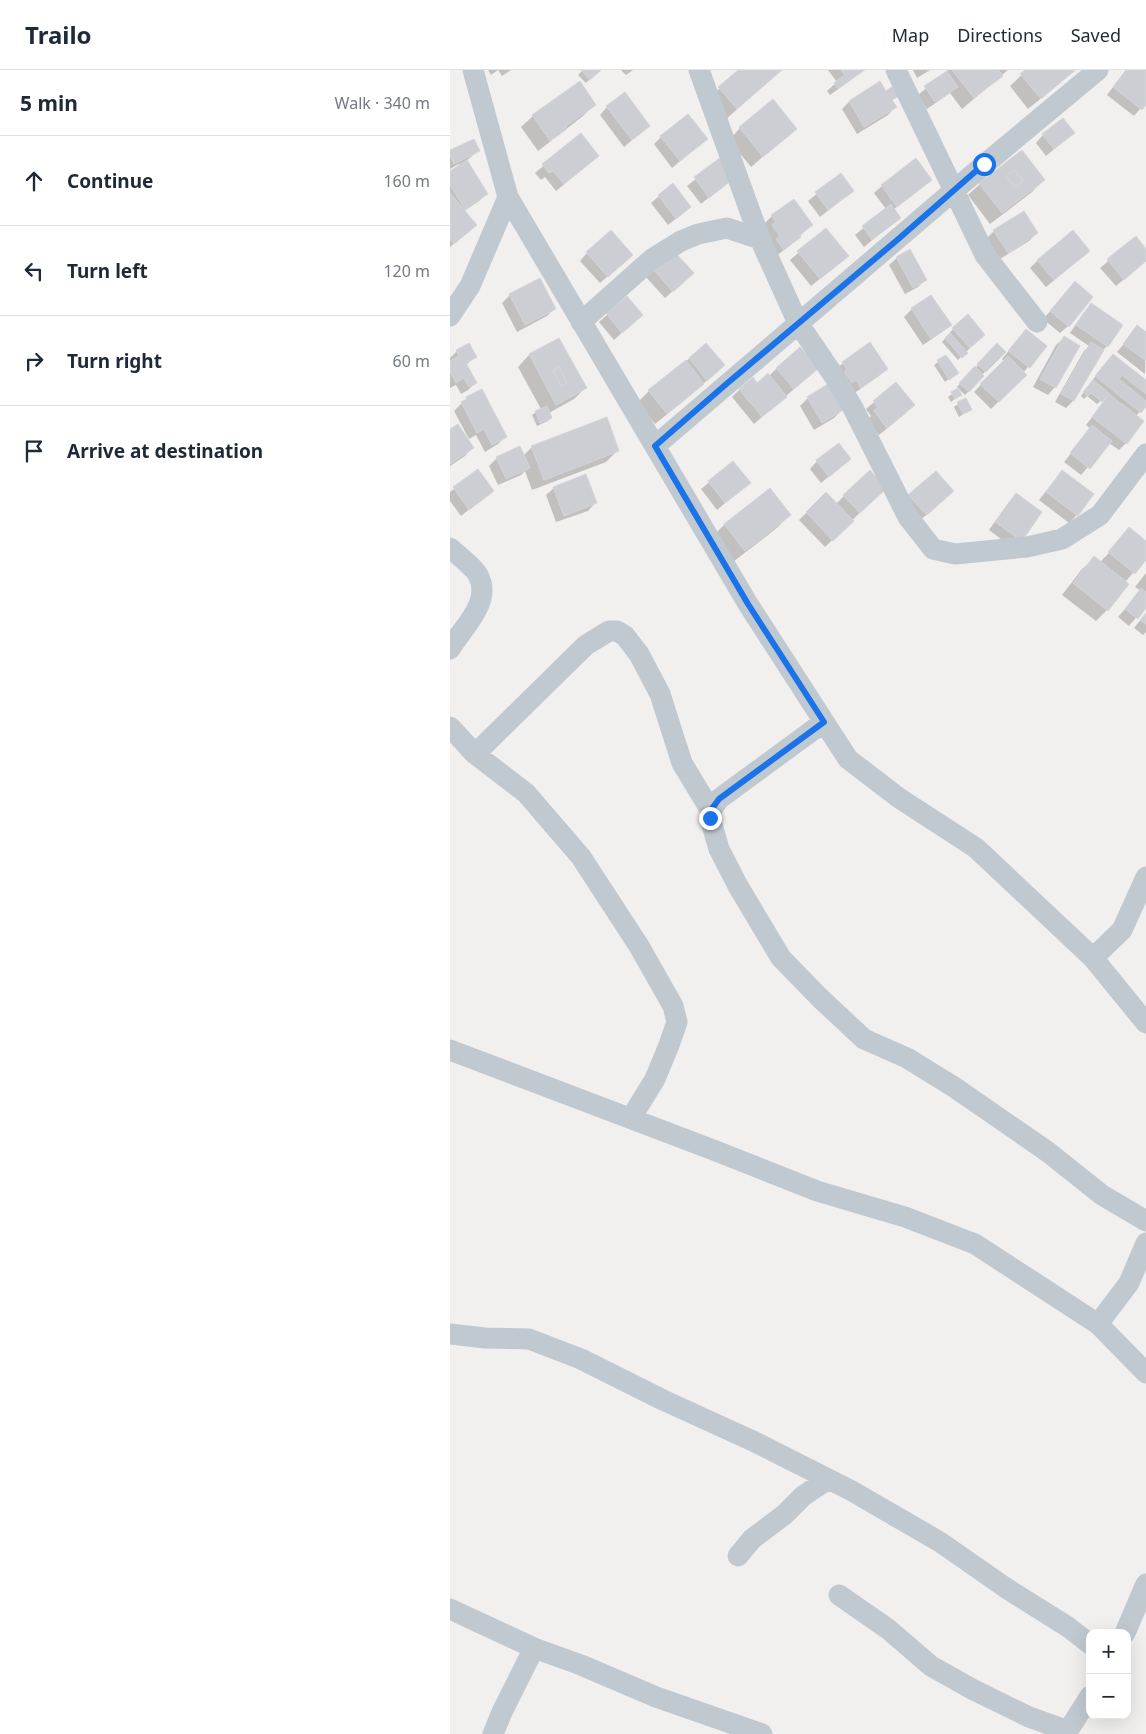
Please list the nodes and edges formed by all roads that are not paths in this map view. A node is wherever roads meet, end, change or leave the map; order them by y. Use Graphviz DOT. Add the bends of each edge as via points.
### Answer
graph roads {
  1 [pos="474,70"];
  2 [pos="699,70"];
  3 [pos="896,70"];
  4 [pos="1098,70"];
  5 [pos="955,191"];
  6 [pos="508,197"];
  7 [pos="760,239"];
  8 [pos="450,316"];
  9 [pos="581,322"];
  10 [pos="798,322"];
  11 [pos="1037,322"];
  12 [pos="655,446"];
  13 [pos="1146,454"];
  14 [pos="450,548"];
  15 [pos="450,649"];
  16 [pos="824,722"];
  17 [pos="450,727"];
  18 [pos="475,754"];
  19 [pos="711,810"];
  20 [pos="1146,877"];
  21 [pos="1093,958"];
  22 [pos="1146,1023"];
  23 [pos="450,1050"];
  24 [pos="631,1118"];
  25 [pos="1146,1220"];
  26 [pos="1146,1243"];
  27 [pos="1098,1324"];
  28 [pos="450,1334"];
  29 [pos="1146,1373"];
  30 [pos="828,1479"];
  31 [pos="738,1556"];
  32 [pos="1146,1584"];
  33 [pos="839,1595"];
  34 [pos="450,1609"];
  35 [pos="1127,1629"];
  36 [pos="1086,1641"];
  37 [pos="534,1648"];
  38 [pos="1086,1702"];
  39 [pos="1067,1732"];
  40 [pos="493,1734"];
  41 [pos="762,1734"];
  1 -- 6 [label="street"];
  2 -- 7 [label="street"];
  3 -- 5 [label="street"];
  4 -- 5 [label="street"];
  5 -- 10 [label="street"];
  5 -- 11 [label="street" via="985,255"];
  6 -- 8 [label="street" via="470,286"];
  6 -- 9 [label="street"];
  7 -- 9 [label="street" via="727,228 681,241 652,258"];
  7 -- 10 [label="street"];
  9 -- 12 [label="street"];
  10 -- 12 [label="street"];
  10 -- 13 [label="street" via="848,400 908,518 934,549 956,554 1027,547 1062,539 1100,515"];
  12 -- 16 [label="street" via="748,604"];
  14 -- 15 [label="street" via="478,575 482,589 480,606"];
  16 -- 19 [label="street" via="719,799"];
  16 -- 21 [label="street" via="848,759 899,798 976,848"];
  17 -- 18 [label="street"];
  18 -- 19 [label="street" via="586,646 608,631 618,631 639,654 660,694 682,763"];
  18 -- 24 [label="street" via="526,794 581,857 639,946 673,1006 677,1022 669,1045 655,1079"];
  19 -- 25 [label="street" via="718,849 738,886 781,958 821,999 864,1039 907,1058 954,1087 1048,1152 1102,1195"];
  20 -- 21 [label="street" via="1122,930"];
  21 -- 22 [label="street"];
  23 -- 24 [label="street"];
  24 -- 27 [label="street" via="817,1191 905,1217 975,1244"];
  26 -- 27 [label="street" via="1129,1284"];
  27 -- 29 [label="street"];
  28 -- 30 [label="street" via="529,1340 582,1359"];
  30 -- 31 [label="street" via="752,1539"];
  30 -- 36 [label="street" via="940,1542"];
  32 -- 35 [label="street"];
  33 -- 39 [label="street" via="888,1629 931,1666 1029,1717"];
  34 -- 37 [label="street"];
  37 -- 40 [label="street"];
  37 -- 41 [label="street" via="656,1697"];
  38 -- 39 [label="street"];
}
